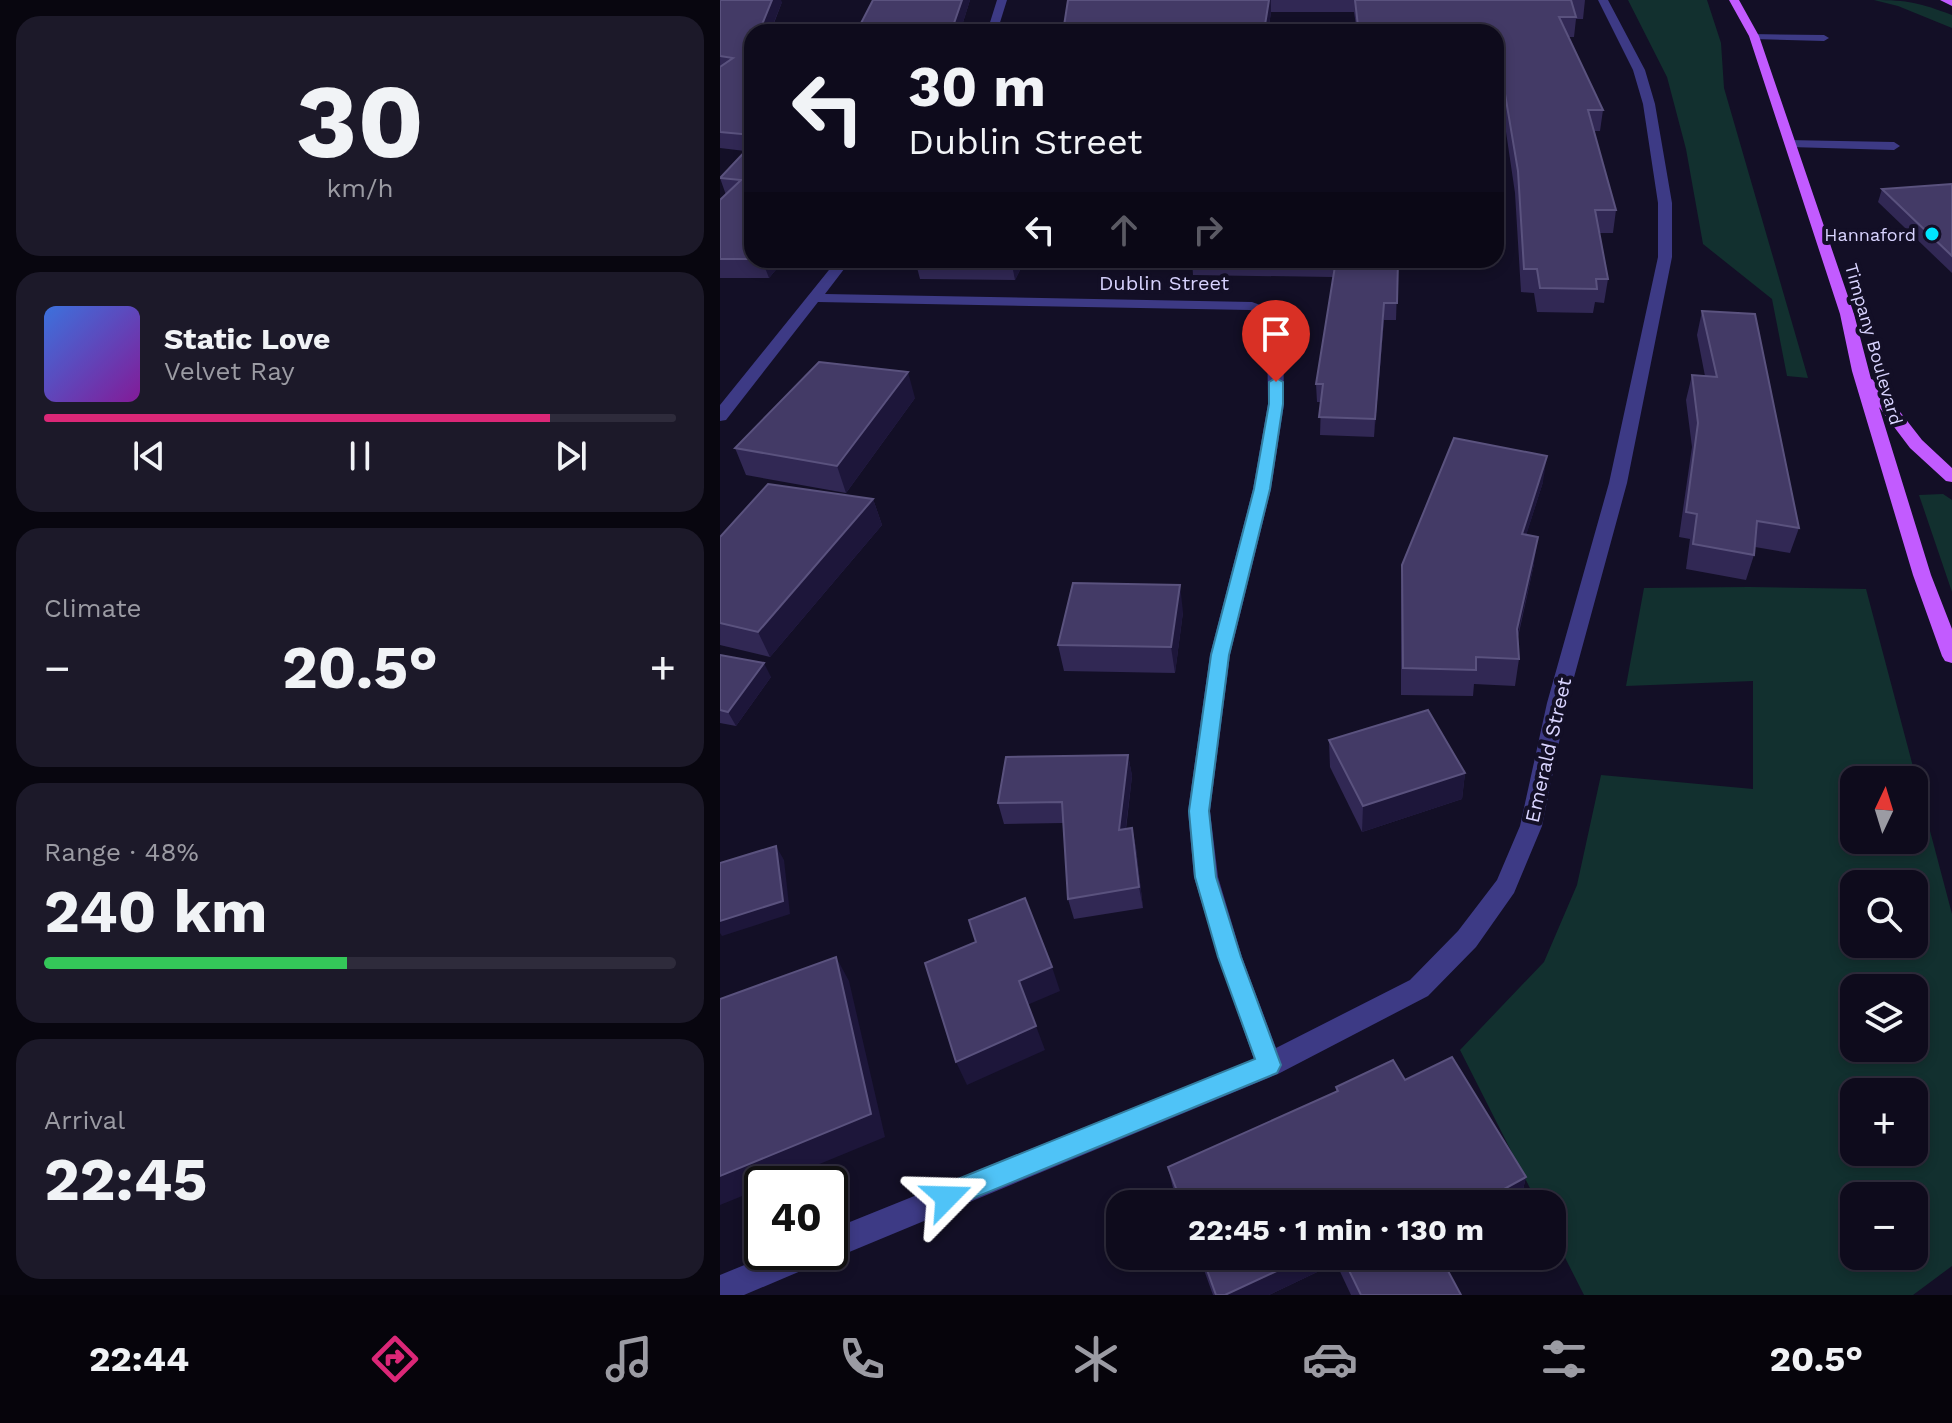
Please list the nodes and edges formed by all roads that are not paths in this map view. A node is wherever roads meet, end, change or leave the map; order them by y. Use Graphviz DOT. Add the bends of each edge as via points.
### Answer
graph roads {
  1 [pos="1002,0"];
  2 [pos="1603,0"];
  3 [pos="1734,0"];
  4 [pos="1750,0"];
  5 [pos="1945,0"];
  6 [pos="1952,3"];
  7 [pos="994,24"];
  8 [pos="1754,36"];
  9 [pos="1824,38"];
  10 [pos="1790,143"];
  11 [pos="1894,146"];
  12 [pos="838,268"];
  13 [pos="814,298"];
  14 [pos="1860,371"];
  15 [pos="720,416"];
  16 [pos="1952,477"];
  17 [pos="1952,656"];
  18 [pos="1269,1065"];
  19 [pos="848,1238"];
  20 [pos="768,1270"];
  21 [pos="720,1290"];
  1 -- 7 [label="street"];
  2 -- 18 [label="street, Emerald Street" via="1639,70 1649,104 1665,203 1665,257 1618,483 1557,703 1531,826 1506,886 1467,939 1419,988"];
  3 -- 8 [label="main road, Timpany Boulevard"];
  4 -- 8 [label="main road"];
  5 -- 6 [label="main road"];
  8 -- 9 [label="street"];
  8 -- 10 [label="main road, Timpany Boulevard"];
  10 -- 11 [label="street"];
  10 -- 14 [label="main road, Timpany Boulevard" via="1847,314"];
  12 -- 13 [label="street"];
  13 -- 15 [label="street"];
  13 -- 18 [label="street, Dublin Street" via="1252,306 1271,316 1276,404 1262,489 1220,655 1199,811 1206,877"];
  14 -- 16 [label="main road" via="1916,444"];
  14 -- 17 [label="main road, Timpany Boulevard"];
  18 -- 19 [label="street, Emerald Street"];
  20 -- 21 [label="street"];
}
